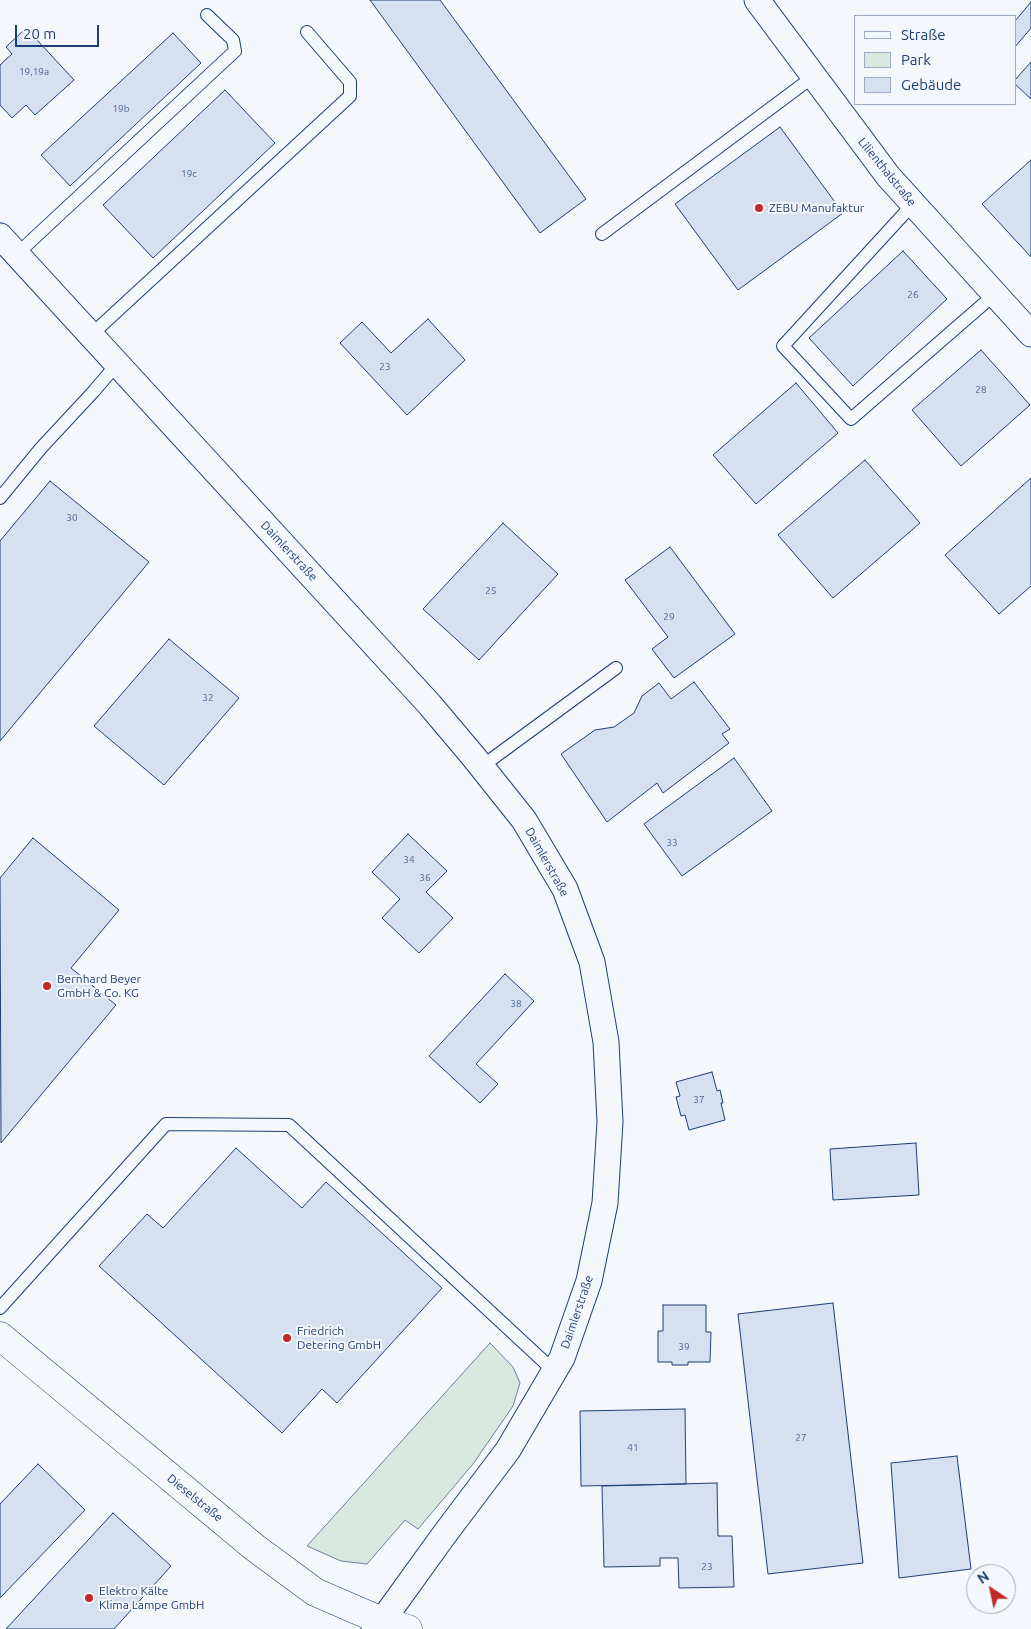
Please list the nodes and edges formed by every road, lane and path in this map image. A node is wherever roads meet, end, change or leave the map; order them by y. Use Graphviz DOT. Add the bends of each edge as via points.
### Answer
graph roads {
  1 [pos="757,0"];
  2 [pos="207,15"];
  3 [pos="307,32"];
  4 [pos="814,76"];
  5 [pos="913,204"];
  6 [pos="602,234"];
  7 [pos="0,236"];
  8 [pos="17,254"];
  9 [pos="995,294"];
  10 [pos="1031,334"];
  11 [pos="91,335"];
  12 [pos="117,364"];
  13 [pos="0,498"];
  14 [pos="616,668"];
  15 [pos="481,767"];
  16 [pos="0,1308"];
  17 [pos="0,1336"];
  18 [pos="554,1370"];
  19 [pos="378,1625"];
  20 [pos="408,1629"];
  1 -- 4 [label="street, Lilienthalstraße"];
  2 -- 8 [label="lane" via="233,40 235,51"];
  3 -- 11 [label="lane" via="350,82 350,96"];
  4 -- 5 [label="street, Lilienthalstraße" via="888,176"];
  4 -- 6 [label="lane"];
  5 -- 9 [label="street, Lilienthalstraße"];
  5 -- 9 [label="lane" via="784,346 851,419"];
  7 -- 8 [label="street, Daimlerstraße"];
  8 -- 11 [label="street, Daimlerstraße"];
  9 -- 10 [label="street, Lilienthalstraße"];
  11 -- 12 [label="street, Daimlerstraße"];
  12 -- 13 [label="lane"];
  12 -- 15 [label="street, Daimlerstraße" via="430,705"];
  14 -- 15 [label="lane"];
  15 -- 18 [label="street, Daimlerstraße" via="524,820 565,889 592,962 606,1042 610,1122 605,1203 589,1281 562,1358"];
  16 -- 18 [label="lane" via="166,1124 289,1124"];
  17 -- 19 [label="street, Dieselstraße" via="254,1547 315,1592"];
  18 -- 19 [label="street, Daimlerstraße" via="508,1450"];
  19 -- 20 [label="street, Dieselstraße"];
}
